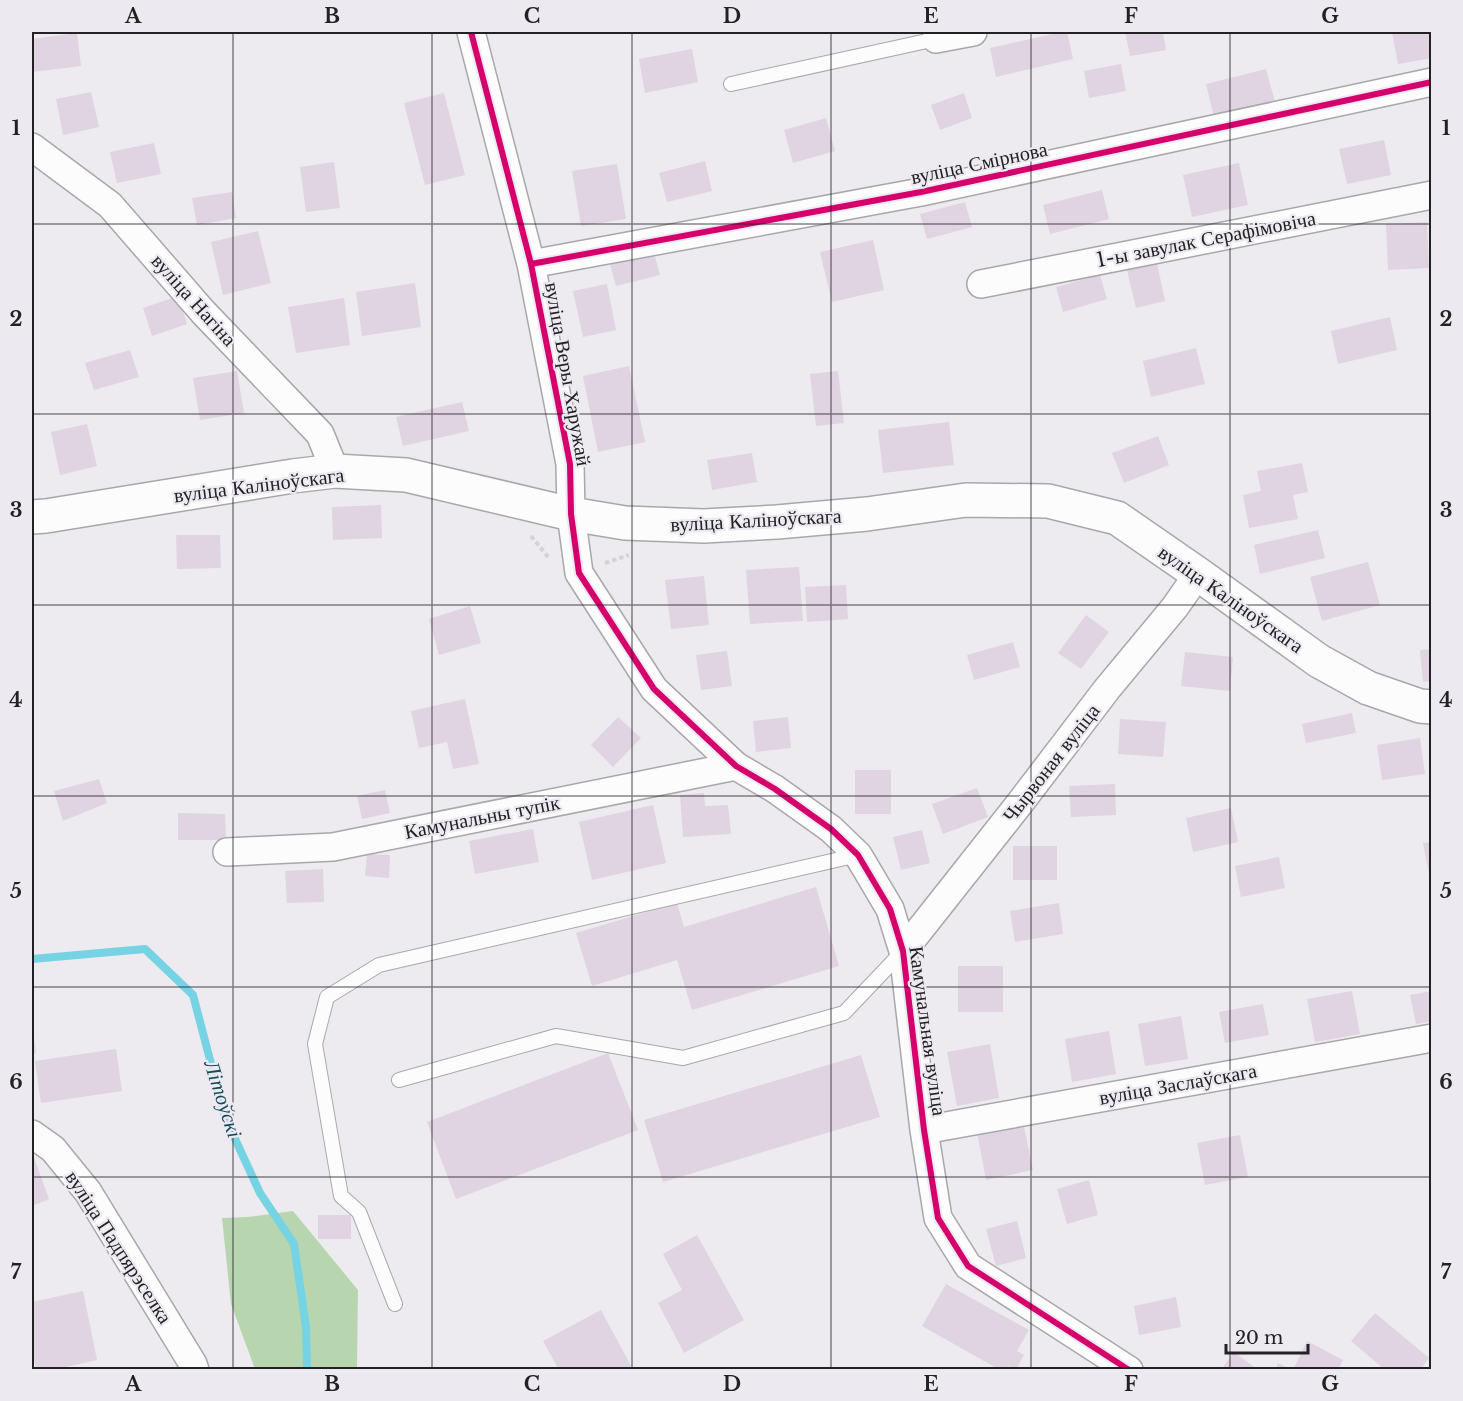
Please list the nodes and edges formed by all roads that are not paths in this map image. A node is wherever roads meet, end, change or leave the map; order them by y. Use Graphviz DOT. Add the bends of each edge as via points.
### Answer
graph roads {
  1 [pos="471,32"];
  2 [pos="973,32"];
  3 [pos="936,39"];
  4 [pos="1431,82"];
  5 [pos="731,84"];
  6 [pos="32,147"];
  7 [pos="1431,195"];
  8 [pos="531,264"];
  9 [pos="981,284"];
  10 [pos="335,471"];
  11 [pos="571,514"];
  12 [pos="32,517"];
  13 [pos="1198,574"];
  14 [pos="1431,707"];
  15 [pos="735,766"];
  16 [pos="227,852"];
  17 [pos="858,855"];
  18 [pos="903,951"];
  19 [pos="1431,1038"];
  20 [pos="399,1080"];
  21 [pos="924,1130"];
  22 [pos="32,1134"];
  23 [pos="395,1304"];
  24 [pos="195,1370"];
  25 [pos="1129,1370"];
  1 -- 8 [label="street, вуліца Веры Харужай"];
  2 -- 3 [label="street"];
  3 -- 5 [label="lane"];
  4 -- 8 [label="street, вуліца Смірнова" via="921,192"];
  6 -- 10 [label="street, вуліца Нагіна" via="110,205 203,312 320,434"];
  7 -- 9 [label="street, 1-ы завулак Серафімовіча"];
  8 -- 11 [label="street, вуліца Веры Харужай" via="570,464"];
  10 -- 11 [label="main road, вуліца Каліноўскага" via="406,475"];
  10 -- 12 [label="main road, вуліца Каліноўскага"];
  11 -- 13 [label="main road, вуліца Каліноўскага" via="625,523 704,526 867,514 966,500 1048,501 1117,518"];
  11 -- 15 [label="street, Камунальная вуліца" via="579,573 654,689"];
  13 -- 14 [label="main road, вуліца Каліноўскага" via="1319,662 1368,688"];
  13 -- 18 [label="street, Чырвоная вуліца"];
  15 -- 16 [label="street, Камунальны тупік" via="333,847"];
  15 -- 17 [label="street, Камунальная вуліца" via="831,829"];
  17 -- 18 [label="street, Камунальная вуліца" via="890,909"];
  17 -- 23 [label="lane" via="379,965 327,997 315,1044 341,1196 359,1212"];
  18 -- 20 [label="lane" via="844,1012 683,1058 556,1036"];
  18 -- 21 [label="street, Камунальная вуліца"];
  19 -- 21 [label="street, вуліца Заслаўскага"];
  21 -- 25 [label="street, Камунальная вуліца" via="938,1218 968,1266"];
  22 -- 24 [label="street, вуліца Падпярэселка" via="53,1149 88,1191"];
}
